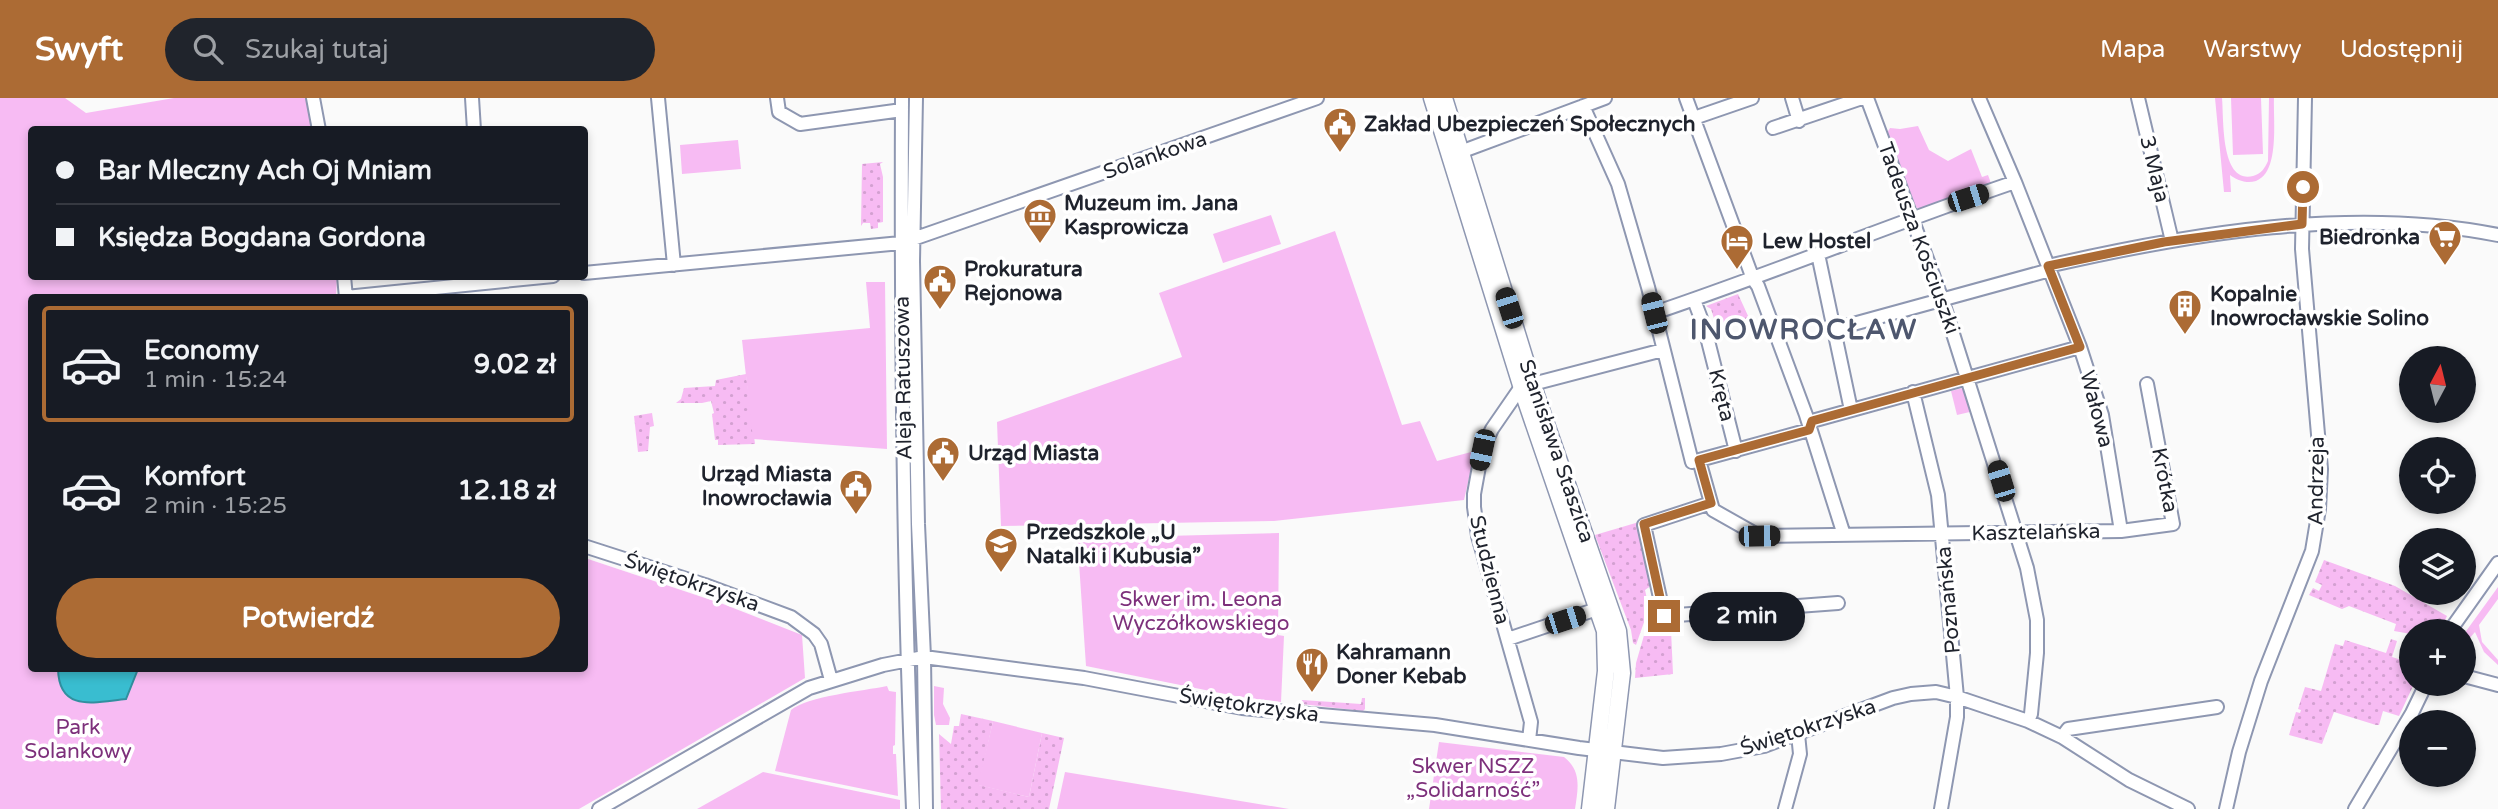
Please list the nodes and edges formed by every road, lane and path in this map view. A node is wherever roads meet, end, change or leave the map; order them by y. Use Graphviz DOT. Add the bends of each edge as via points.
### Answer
graph roads {
  1 [pos="313,98"];
  2 [pos="471,98"];
  3 [pos="658,98"];
  4 [pos="777,98"];
  5 [pos="916,98"];
  6 [pos="1317,98"];
  7 [pos="1432,98"];
  8 [pos="1444,98"];
  9 [pos="1605,98"];
  10 [pos="1686,98"];
  11 [pos="1752,98"];
  12 [pos="1792,98"];
  13 [pos="1864,98"];
  14 [pos="2138,98"];
  15 [pos="2305,98"];
  16 [pos="1982,100"];
  17 [pos="1288,103"];
  18 [pos="902,104"];
  19 [pos="1583,106"];
  20 [pos="1694,118"];
  21 [pos="1800,121"];
  22 [pos="318,126"];
  23 [pos="474,126"];
  24 [pos="1773,128"];
  25 [pos="1454,154"];
  26 [pos="2015,182"];
  27 [pos="1913,217"];
  28 [pos="2302,224"];
  29 [pos="2498,236"];
  30 [pos="907,241"];
  31 [pos="2172,241"];
  32 [pos="1818,254"];
  33 [pos="674,265"];
  34 [pos="2049,268"];
  35 [pos="588,273"];
  36 [pos="1753,279"];
  37 [pos="487,280"];
  38 [pos="371,294"];
  39 [pos="1942,299"];
  40 [pos="1694,300"];
  41 [pos="1654,313"];
  42 [pos="1835,329"];
  43 [pos="2080,347"];
  44 [pos="1663,350"];
  45 [pos="1969,379"];
  46 [pos="2147,384"];
  47 [pos="1527,385"];
  48 [pos="1913,392"];
  49 [pos="1851,410"];
  50 [pos="1809,430"];
  51 [pos="1736,451"];
  52 [pos="1696,461"];
  53 [pos="1711,503"];
  54 [pos="912,524"];
  55 [pos="2121,531"];
  56 [pos="2018,532"];
  57 [pos="1942,534"];
  58 [pos="1844,535"];
  59 [pos="588,548"];
  60 [pos="2498,563"];
  61 [pos="1838,603"];
  62 [pos="1591,611"];
  63 [pos="2458,619"];
  64 [pos="1508,639"];
  65 [pos="924,657"];
  66 [pos="906,659"];
  67 [pos="2476,679"];
  68 [pos="831,680"];
  69 [pos="2498,685"];
  70 [pos="2420,696"];
  71 [pos="1957,697"];
  72 [pos="2217,707"];
  73 [pos="2028,721"];
  74 [pos="1798,734"];
  75 [pos="2062,737"];
  76 [pos="1529,740"];
  77 [pos="1605,752"];
  78 [pos="599,809"];
  79 [pos="913,809"];
  80 [pos="926,809"];
  81 [pos="1590,809"];
  82 [pos="1606,809"];
  83 [pos="1785,809"];
  84 [pos="1941,809"];
  85 [pos="2186,809"];
  86 [pos="2226,809"];
  87 [pos="2355,809"];
  1 -- 22 [label="street"];
  2 -- 23 [label="street"];
  3 -- 33 [label="street"];
  4 -- 18 [label="street" via="779,112 800,124"];
  5 -- 30 [label="street, Aleja Ratuszowa"];
  6 -- 17 [label="street, Solankowa"];
  7 -- 25 [label="main road, Stanisława Staszica"];
  8 -- 25 [label="main road, Stanisława Staszica"];
  9 -- 19 [label="street"];
  10 -- 20 [label="street"];
  11 -- 20 [label="street"];
  12 -- 21 [label="street"];
  13 -- 21 [label="street"];
  13 -- 27 [label="street, Tadeusza Kościuszki"];
  14 -- 31 [label="street, 3 Maja"];
  15 -- 28 [label="street, Andrzeja"];
  16 -- 26 [label="street, Wałowa"];
  17 -- 30 [label="street, Solankowa"];
  18 -- 30 [label="street, Aleja Ratuszowa"];
  19 -- 25 [label="street"];
  19 -- 41 [label="street" via="1618,184"];
  20 -- 36 [label="street"];
  21 -- 24 [label="street"];
  25 -- 47 [label="main road, Stanisława Staszica"];
  26 -- 27 [label="street"];
  26 -- 34 [label="street, Wałowa"];
  27 -- 32 [label="street"];
  27 -- 39 [label="street, Tadeusza Kościuszki"];
  28 -- 29 [label="street" via="2423,225"];
  28 -- 31 [label="street"];
  28 -- 86 [label="street, Andrzeja" via="2319,509 2312,551 2261,681"];
  30 -- 33 [label="street, Solankowa"];
  30 -- 54 [label="street, Aleja Ratuszowa"];
  31 -- 34 [label="street"];
  32 -- 36 [label="street"];
  32 -- 42 [label="street"];
  33 -- 35 [label="street, Solankowa"];
  34 -- 39 [label="street"];
  34 -- 43 [label="street, Wałowa"];
  36 -- 40 [label="street"];
  36 -- 50 [label="street"];
  37 -- 38 [label="street"];
  39 -- 42 [label="street"];
  39 -- 45 [label="street, Tadeusza Kościuszki"];
  40 -- 41 [label="street"];
  40 -- 51 [label="street, Kręta"];
  41 -- 44 [label="street"];
  42 -- 49 [label="street"];
  43 -- 45 [label="street"];
  43 -- 55 [label="street, Wałowa" via="2102,415"];
  44 -- 47 [label="street"];
  44 -- 52 [label="street"];
  45 -- 48 [label="street"];
  45 -- 56 [label="street, Tadeusza Kościuszki"];
  46 -- 55 [label="street, Krótka" via="2173,524"];
  47 -- 64 [label="street, Studzienna" via="1512,397 1492,429 1482,450 1474,494 1478,536"];
  47 -- 77 [label="main road, Stanisława Staszica" via="1605,631"];
  48 -- 49 [label="street"];
  48 -- 57 [label="street, Poznańska" via="1938,495"];
  49 -- 50 [label="street" via="1812,421"];
  50 -- 51 [label="street"];
  50 -- 58 [label="street"];
  51 -- 52 [label="street"];
  52 -- 53 [label="street"];
  53 -- 58 [label="street, Kasztelańska" via="1713,510 1759,536"];
  53 -- 61 [label="street" via="1644,524 1664,616"];
  54 -- 65 [label="street, Aleja Ratuszowa"];
  54 -- 66 [label="street, Aleja Ratuszowa"];
  55 -- 56 [label="street, Kasztelańska"];
  56 -- 57 [label="street, Kasztelańska"];
  56 -- 73 [label="street, Tadeusza Kościuszki" via="2037,620"];
  57 -- 58 [label="street, Kasztelańska"];
  57 -- 71 [label="street, Poznańska"];
  59 -- 68 [label="street, Świętokrzyska" via="790,617 821,644"];
  60 -- 63 [label="street"];
  62 -- 64 [label="street"];
  64 -- 76 [label="street, Studzienna" via="1531,722"];
  65 -- 66 [label="street, Świętokrzyska"];
  65 -- 76 [label="street, Świętokrzyska" via="1084,677 1242,708 1435,725"];
  65 -- 80 [label="street, Aleja Ratuszowa"];
  66 -- 68 [label="street, Świętokrzyska"];
  66 -- 79 [label="street, Aleja Ratuszowa"];
  67 -- 69 [label="street"];
  68 -- 78 [label="street" via="808,688"];
  70 -- 87 [label="street"];
  71 -- 73 [label="street, Świętokrzyska"];
  71 -- 74 [label="street, Świętokrzyska" via="1936,692 1911,694"];
  71 -- 84 [label="street, Poznańska"];
  72 -- 75 [label="street" via="2068,729"];
  73 -- 75 [label="street, Świętokrzyska"];
  74 -- 77 [label="street, Świętokrzyska" via="1721,754 1662,758"];
  74 -- 83 [label="street" via="1800,754"];
  75 -- 85 [label="street, Świętokrzyska" via="2129,780"];
  76 -- 77 [label="street, Świętokrzyska"];
  77 -- 81 [label="main road, Stanisława Staszica"];
  77 -- 82 [label="main road, Stanisława Staszica"];
}
